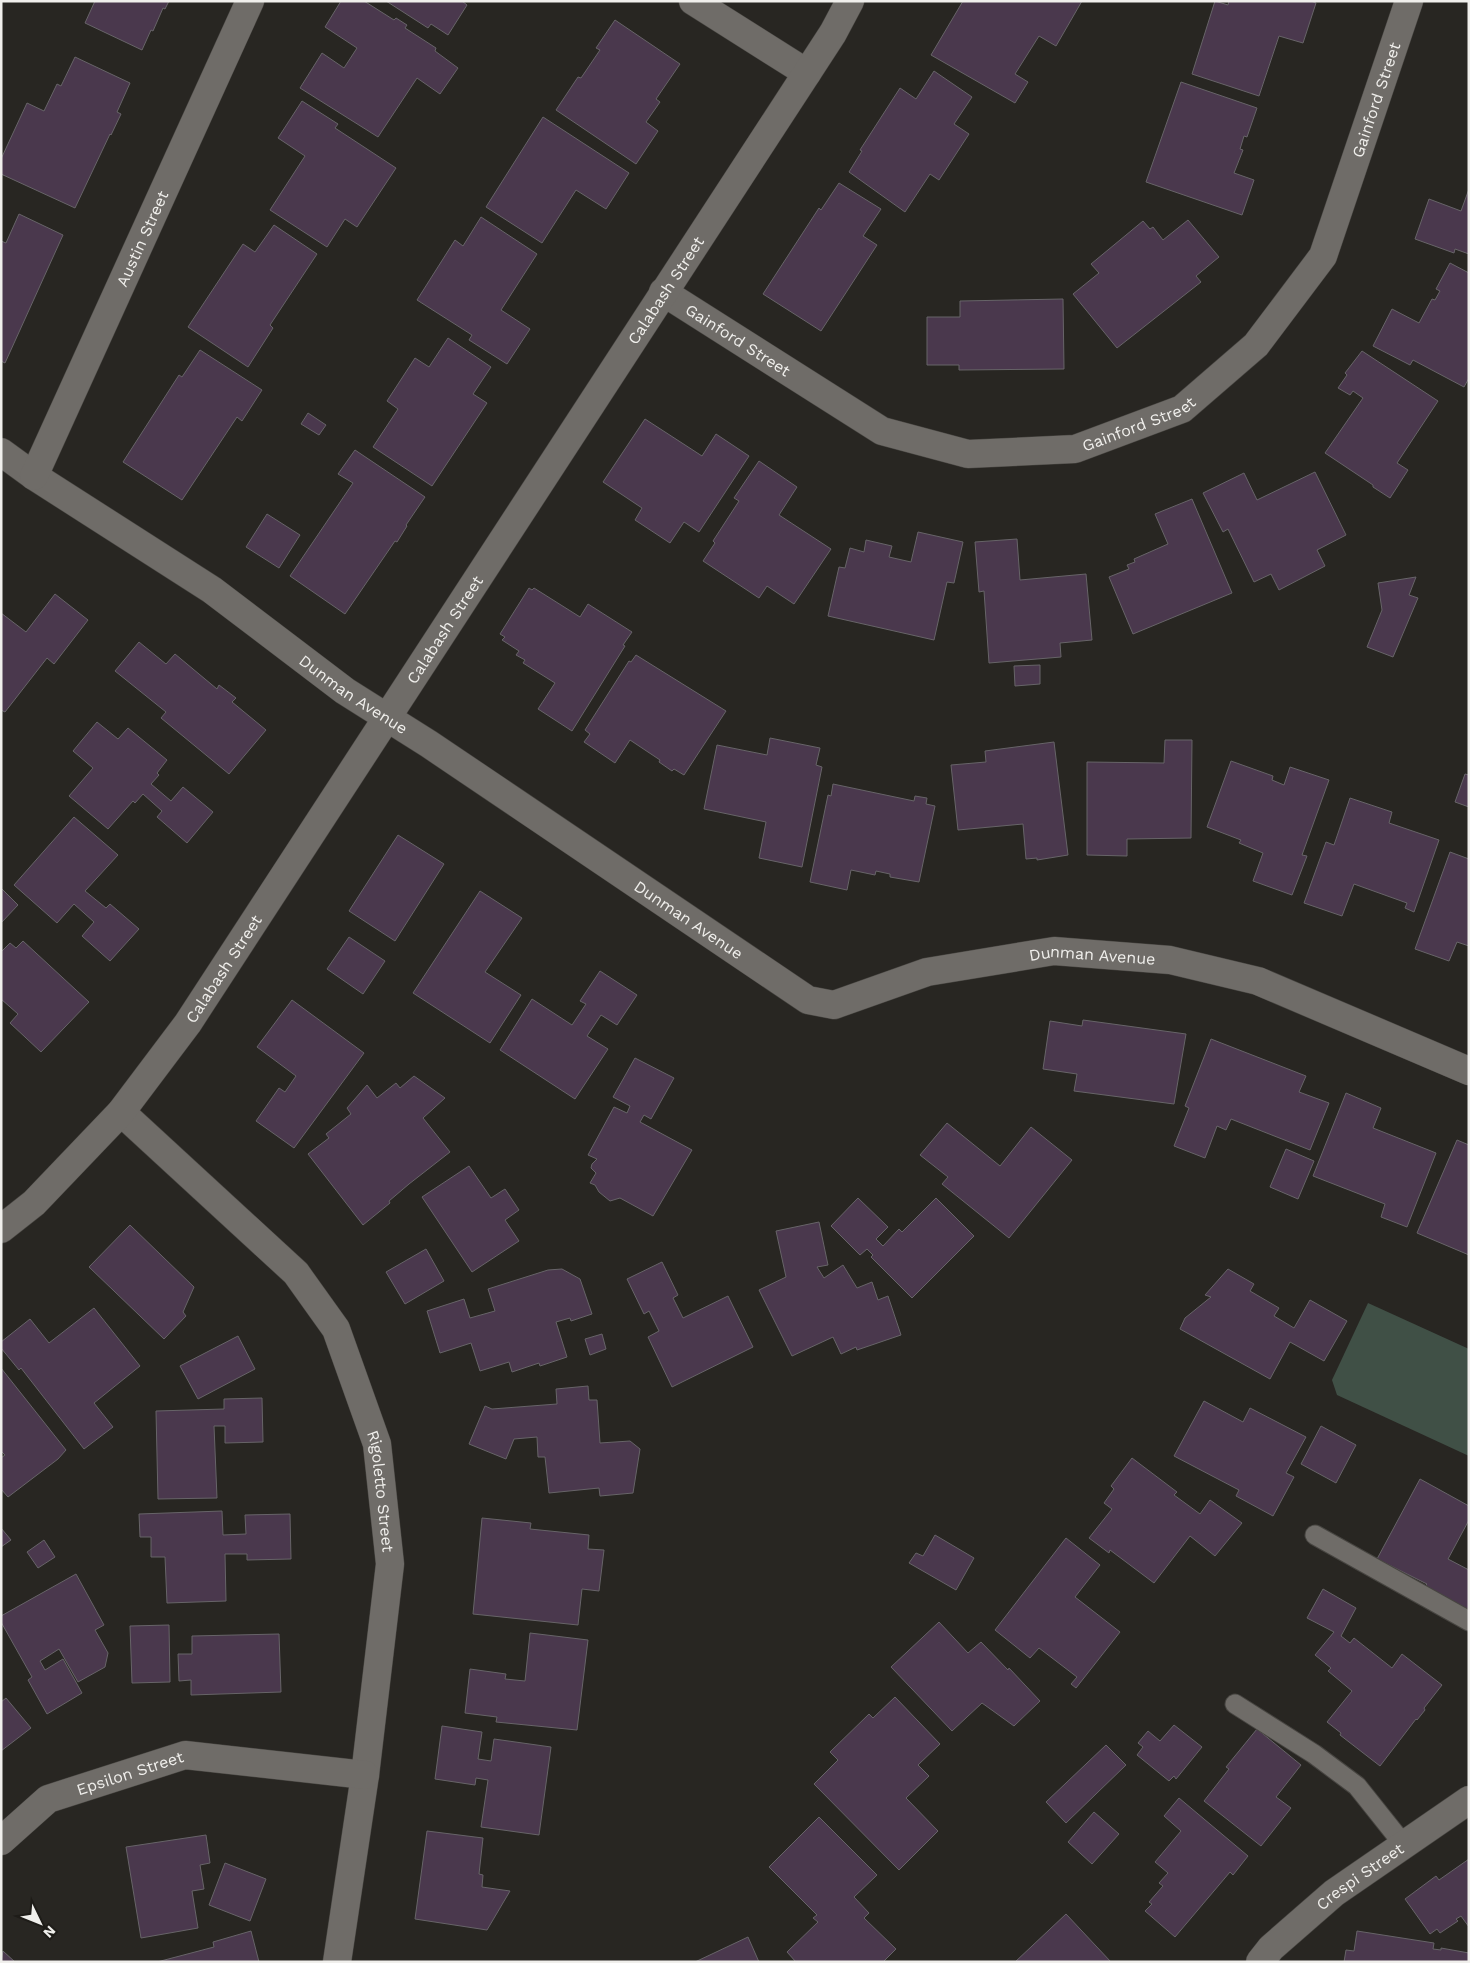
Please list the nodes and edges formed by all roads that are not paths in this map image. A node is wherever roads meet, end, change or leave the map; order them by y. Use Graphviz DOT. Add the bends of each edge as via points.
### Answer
graph roads {
  1 [pos="250,1"];
  2 [pos="694,1"];
  3 [pos="850,1"];
  4 [pos="1409,1"];
  5 [pos="806,73"];
  6 [pos="663,292"];
  7 [pos="1,452"];
  8 [pos="34,476"];
  9 [pos="388,719"];
  10 [pos="1469,1071"];
  11 [pos="121,1112"];
  12 [pos="1,1229"];
  13 [pos="1315,1535"];
  14 [pos="1469,1621"];
  15 [pos="1235,1704"];
  16 [pos="365,1775"];
  17 [pos="1469,1800"];
  18 [pos="1,1841"];
  19 [pos="1404,1845"];
  20 [pos="337,1962"];
  21 [pos="1260,1962"];
  1 -- 8 [label="street, Austin Street"];
  2 -- 5 [label="street"];
  3 -- 5 [label="street, Calabash Street"];
  4 -- 6 [label="street, Gainford Street" via="1323,256 1256,345 1182,409 1075,449 968,454 882,431"];
  5 -- 6 [label="street, Calabash Street"];
  6 -- 9 [label="street, Calabash Street"];
  7 -- 8 [label="street, Dunman Avenue"];
  8 -- 9 [label="street, Dunman Avenue" via="212,590 345,691"];
  9 -- 10 [label="street, Dunman Avenue" via="808,1000 834,1005 927,972 1054,951 1170,960 1258,981"];
  9 -- 11 [label="street, Calabash Street" via="188,1023"];
  11 -- 12 [label="street, Calabash Street" via="34,1203"];
  11 -- 16 [label="street, Rigoletto Street" via="296,1274 336,1329 378,1444 390,1564"];
  13 -- 14 [label="lane"];
  15 -- 19 [label="lane" via="1314,1754 1356,1786"];
  16 -- 18 [label="street, Epsilon Street" via="185,1755 48,1799"];
  16 -- 20 [label="street, Rigoletto Street"];
  17 -- 19 [label="street, Crespi Street"];
  19 -- 21 [label="street, Crespi Street" via="1334,1892 1271,1948"];
}
